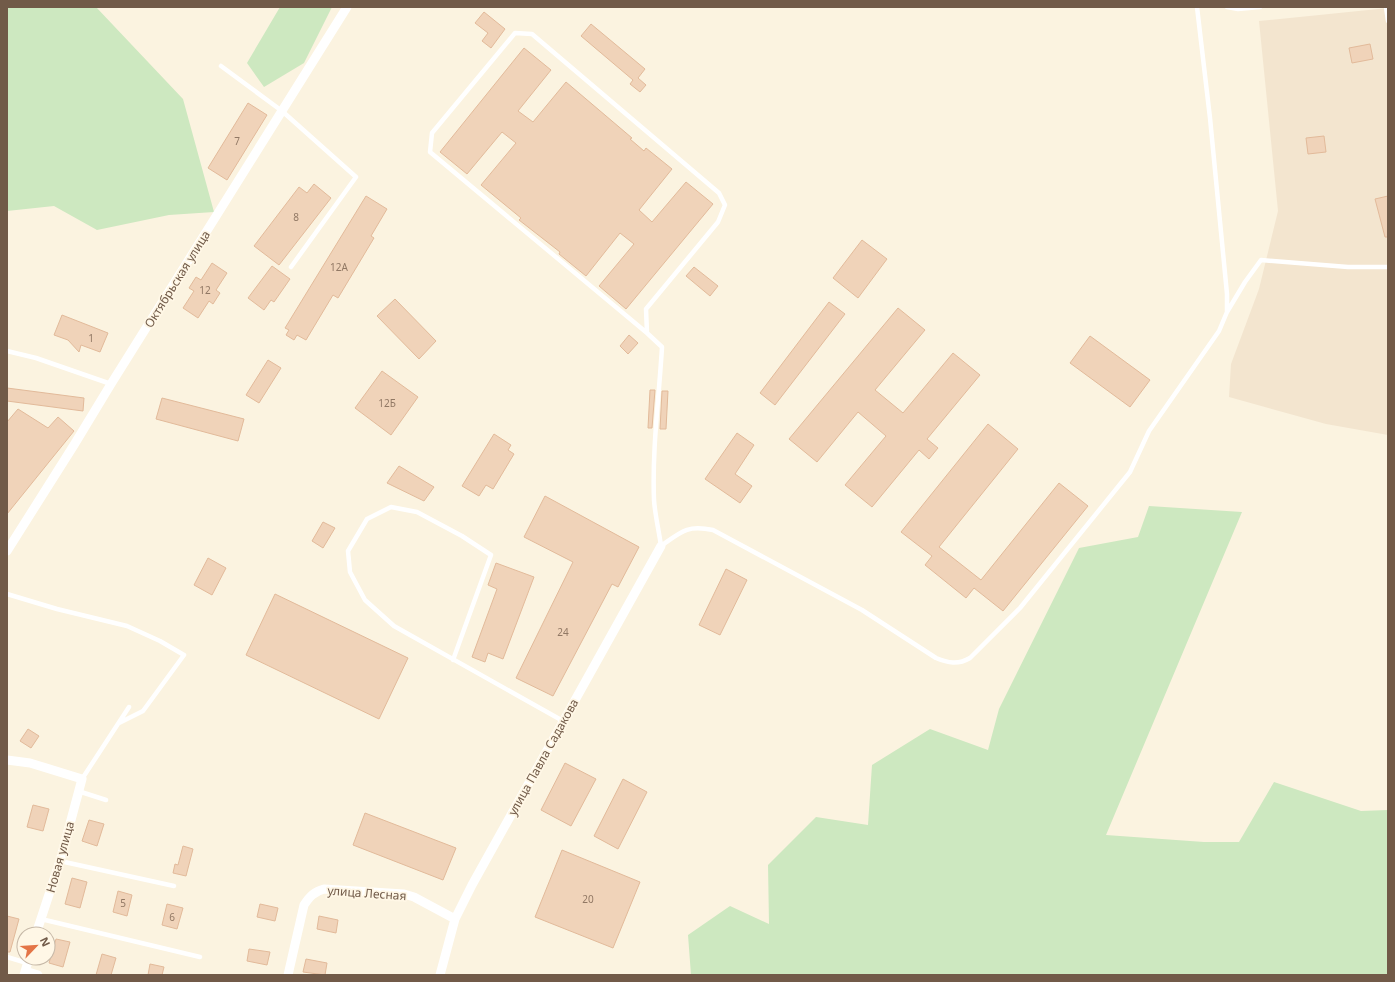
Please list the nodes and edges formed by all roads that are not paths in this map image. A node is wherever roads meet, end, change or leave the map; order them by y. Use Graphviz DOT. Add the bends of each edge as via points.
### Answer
graph roads {
  1 [pos="347,7"];
  2 [pos="1196,7"];
  3 [pos="1227,7"];
  4 [pos="1260,7"];
  5 [pos="1386,7"];
  6 [pos="1388,21"];
  7 [pos="221,66"];
  8 [pos="282,111"];
  9 [pos="291,267"];
  10 [pos="1388,267"];
  11 [pos="1227,312"];
  12 [pos="647,333"];
  13 [pos="7,351"];
  14 [pos="111,384"];
  15 [pos="661,546"];
  16 [pos="7,551"];
  17 [pos="7,594"];
  18 [pos="453,660"];
  19 [pos="129,707"];
  20 [pos="563,721"];
  21 [pos="119,723"];
  22 [pos="7,760"];
  23 [pos="82,779"];
  24 [pos="78,791"];
  25 [pos="106,800"];
  26 [pos="60,860"];
  27 [pos="174,886"];
  28 [pos="41,918"];
  29 [pos="456,919"];
  30 [pos="38,926"];
  31 [pos="7,957"];
  32 [pos="200,958"];
  33 [pos="26,967"];
  34 [pos="38,975"];
  35 [pos="288,975"];
  36 [pos="440,975"];
  1 -- 8 [label="street, Октябрьская улица"];
  2 -- 11 [label="lane" via="1210,118"];
  3 -- 4 [label="lane"];
  5 -- 6 [label="lane"];
  7 -- 8 [label="lane"];
  8 -- 9 [label="lane" via="356,177"];
  8 -- 14 [label="street, Октябрьская улица"];
  10 -- 11 [label="lane" via="1348,267 1261,260"];
  11 -- 15 [label="lane" via="1219,331 1149,431 1130,472 1020,608 964,661 947,663 936,658 862,610 713,530 698,527 682,531"];
  12 -- 12 [label="lane" via="646,309 718,222 725,205 719,193 532,34 515,33 432,133 430,152"];
  12 -- 15 [label="lane" via="662,347 655,428 654,501"];
  13 -- 14 [label="lane" via="36,358"];
  14 -- 16 [label="street, Октябрьская улица"];
  15 -- 20 [label="street, улица Павла Садакова"];
  17 -- 21 [label="lane" via="127,626 184,655 143,711"];
  18 -- 18 [label="lane" via="394,626 365,600 350,572 348,551 367,519 390,507 417,512 491,555"];
  18 -- 20 [label="lane"];
  19 -- 21 [label="lane"];
  20 -- 29 [label="street, улица Павла Садакова" via="472,885"];
  21 -- 23 [label="lane"];
  22 -- 23 [label="street" via="36,764"];
  23 -- 24 [label="street, Новая улица"];
  24 -- 25 [label="lane"];
  24 -- 26 [label="street, Новая улица"];
  26 -- 27 [label="lane"];
  26 -- 28 [label="street, Новая улица"];
  28 -- 30 [label="street, Новая улица"];
  28 -- 32 [label="lane"];
  29 -- 35 [label="street, улица Лесная" via="404,894 324,889 314,892 304,904"];
  29 -- 36 [label="street, улица Павла Садакова"];
  31 -- 33 [label="lane"];
  33 -- 34 [label="street"];
}
